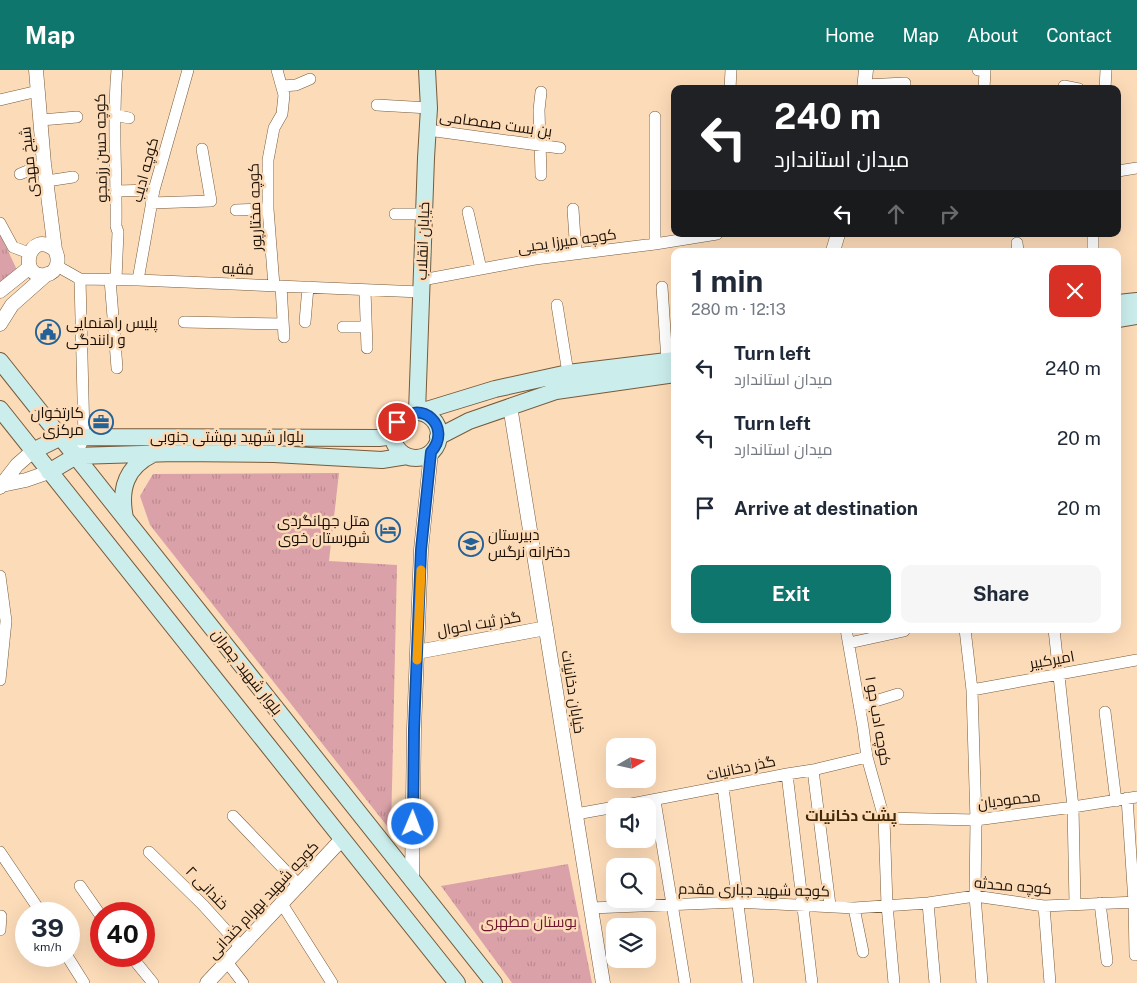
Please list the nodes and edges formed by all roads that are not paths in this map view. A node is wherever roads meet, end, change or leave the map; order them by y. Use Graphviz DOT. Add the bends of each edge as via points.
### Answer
graph roads {
  1 [pos="36,70"];
  2 [pos="117,70"];
  3 [pos="188,70"];
  4 [pos="277,70"];
  5 [pos="427,70"];
  6 [pos="731,70"];
  7 [pos="866,70"];
  8 [pos="978,70"];
  9 [pos="1106,70"];
  10 [pos="310,79"];
  11 [pos="905,83"];
  12 [pos="730,85"];
  13 [pos="864,85"];
  14 [pos="884,85"];
  15 [pos="984,85"];
  16 [pos="1105,85"];
  17 [pos="282,86"];
  18 [pos="38,91"];
  19 [pos="541,92"];
  20 [pos="0,100"];
  21 [pos="377,106"];
  22 [pos="429,108"];
  23 [pos="115,115"];
  24 [pos="77,117"];
  25 [pos="129,118"];
  26 [pos="655,118"];
  27 [pos="41,120"];
  28 [pos="428,130"];
  29 [pos="540,145"];
  30 [pos="560,148"];
  31 [pos="202,149"];
  32 [pos="44,164"];
  33 [pos="1137,168"];
  34 [pos="1121,171"];
  35 [pos="20,174"];
  36 [pos="541,175"];
  37 [pos="73,177"];
  38 [pos="47,181"];
  39 [pos="154,190"];
  40 [pos="117,191"];
  41 [pos="151,203"];
  42 [pos="268,208"];
  43 [pos="573,209"];
  44 [pos="236,210"];
  45 [pos="468,212"];
  46 [pos="395,214"];
  47 [pos="424,214"];
  48 [pos="0,223"];
  49 [pos="699,237"];
  50 [pos="655,244"];
  51 [pos="55,250"];
  52 [pos="30,253"];
  53 [pos="576,254"];
  54 [pos="30,268"];
  55 [pos="481,269"];
  56 [pos="52,270"];
  57 [pos="80,279"];
  58 [pos="113,279"];
  59 [pos="138,280"];
  60 [pos="277,286"];
  61 [pos="422,286"];
  62 [pos="308,287"];
  63 [pos="662,288"];
  64 [pos="365,290"];
  65 [pos="0,291"];
  66 [pos="1137,301"];
  67 [pos="1121,304"];
  68 [pos="557,305"];
  69 [pos="1137,316"];
  70 [pos="1121,319"];
  71 [pos="184,322"];
  72 [pos="305,322"];
  73 [pos="0,324"];
  74 [pos="283,324"];
  75 [pos="343,326"];
  76 [pos="366,327"];
  77 [pos="284,337"];
  78 [pos="367,348"];
  79 [pos="671,357"];
  80 [pos="0,361"];
  81 [pos="671,365"];
  82 [pos="671,365"];
  83 [pos="117,368"];
  84 [pos="568,373"];
  85 [pos="462,399"];
  86 [pos="510,406"];
  87 [pos="0,409"];
  88 [pos="419,412"];
  89 [pos="469,421"];
  90 [pos="393,436"];
  91 [pos="61,437"];
  92 [pos="84,437"];
  93 [pos="438,437"];
  94 [pos="33,451"];
  95 [pos="431,452"];
  96 [pos="153,454"];
  97 [pos="76,456"];
  98 [pos="407,456"];
  99 [pos="49,472"];
  100 [pos="1,486"];
  101 [pos="125,518"];
  102 [pos="0,576"];
  103 [pos="546,628"];
  104 [pos="847,633"];
  105 [pos="895,633"];
  106 [pos="965,633"];
  107 [pos="1054,633"];
  108 [pos="849,643"];
  109 [pos="417,652"];
  110 [pos="1137,660"];
  111 [pos="1058,674"];
  112 [pos="0,680"];
  113 [pos="972,690"];
  114 [pos="898,694"];
  115 [pos="859,706"];
  116 [pos="1105,712"];
  117 [pos="867,757"];
  118 [pos="813,770"];
  119 [pos="786,774"];
  120 [pos="723,787"];
  121 [pos="1127,799"];
  122 [pos="656,801"];
  123 [pos="656,807"];
  124 [pos="1073,808"];
  125 [pos="606,809"];
  126 [pos="576,814"];
  127 [pos="233,816"];
  128 [pos="884,818"];
  129 [pos="976,820"];
  130 [pos="342,839"];
  131 [pos="0,852"];
  132 [pos="149,852"];
  133 [pos="412,881"];
  134 [pos="80,886"];
  135 [pos="300,886"];
  136 [pos="975,896"];
  137 [pos="34,902"];
  138 [pos="91,902"];
  139 [pos="737,902"];
  140 [pos="1135,902"];
  141 [pos="928,903"];
  142 [pos="282,904"];
  143 [pos="672,904"];
  144 [pos="1075,904"];
  145 [pos="1100,904"];
  146 [pos="830,905"];
  147 [pos="887,905"];
  148 [pos="803,906"];
  149 [pos="1044,906"];
  150 [pos="591,908"];
  151 [pos="854,908"];
  152 [pos="1,916"];
  153 [pos="0,930"];
  154 [pos="241,947"];
  155 [pos="863,952"];
  156 [pos="1135,955"];
  157 [pos="1106,961"];
  158 [pos="227,962"];
  159 [pos="74,967"];
  160 [pos="140,967"];
  161 [pos="84,983"];
  162 [pos="153,983"];
  163 [pos="207,983"];
  164 [pos="244,983"];
  165 [pos="332,983"];
  166 [pos="457,983"];
  167 [pos="494,983"];
  168 [pos="603,983"];
  169 [pos="685,983"];
  170 [pos="748,983"];
  171 [pos="812,983"];
  172 [pos="894,983"];
  173 [pos="935,983"];
  174 [pos="982,983"];
  175 [pos="1050,983"];
  1 -- 18 [label="street, شیخ مهدی"];
  2 -- 23 [label="street, کوچه حسن رزمجو"];
  3 -- 39 [label="street, کوچه ادیب"];
  4 -- 17 [label="street, کوچه مختارپور"];
  5 -- 22 [label="main road, خیابان انقلاب"];
  6 -- 12 [label="street"];
  7 -- 13 [label="street"];
  8 -- 15 [label="street" via="985,71"];
  9 -- 16 [label="street"];
  10 -- 17 [label="street"];
  11 -- 14 [label="street"];
  17 -- 42 [label="street, کوچه مختارپور" via="282,114 274,128 268,160"];
  18 -- 20 [label="street"];
  18 -- 27 [label="street, شیخ مهدی"];
  19 -- 29 [label="street"];
  21 -- 22 [label="street"];
  22 -- 28 [label="main road, خیابان انقلاب"];
  23 -- 25 [label="street"];
  23 -- 40 [label="street, کوچه حسن رزمجو"];
  24 -- 27 [label="street"];
  26 -- 50 [label="street"];
  27 -- 32 [label="street, شیخ مهدی"];
  28 -- 29 [label="street, بن بست صمصامی"];
  28 -- 47 [label="main road, خیابان انقلاب"];
  29 -- 30 [label="street, بن بست صمصامی"];
  29 -- 36 [label="street"];
  31 -- 41 [label="street" via="211,201"];
  32 -- 35 [label="street"];
  32 -- 38 [label="street, شیخ مهدی"];
  33 -- 34 [label="street"];
  37 -- 38 [label="street"];
  38 -- 51 [label="street, شیخ مهدی"];
  39 -- 40 [label="street"];
  39 -- 41 [label="street, کوچه ادیب"];
  40 -- 58 [label="street, کوچه حسن رزمجو" via="118,232"];
  41 -- 59 [label="street, کوچه ادیب"];
  42 -- 44 [label="street"];
  42 -- 60 [label="street, کوچه مختارپور"];
  43 -- 53 [label="street"];
  45 -- 55 [label="street"];
  46 -- 47 [label="street"];
  47 -- 61 [label="main road, خیابان انقلاب"];
  48 -- 52 [label="street" via="13,247"];
  49 -- 50 [label="street, کوچه میرزا یحیی"];
  50 -- 53 [label="street, کوچه میرزا یحیی"];
  51 -- 52 [label="street" via="41,245"];
  51 -- 56 [label="street" via="58,260"];
  52 -- 54 [label="street"];
  53 -- 55 [label="street, کوچه میرزا یحیی"];
  54 -- 56 [label="street" via="38,274"];
  54 -- 65 [label="street"];
  55 -- 61 [label="street, کوچه میرزا یحیی"];
  56 -- 57 [label="street, فقیه"];
  56 -- 73 [label="street" via="12,306"];
  57 -- 58 [label="street, فقیه"];
  57 -- 92 [label="street"];
  58 -- 59 [label="street, فقیه"];
  58 -- 83 [label="street, کوچه حسن رزمجو"];
  59 -- 60 [label="street, فقیه"];
  60 -- 62 [label="street, فقیه"];
  60 -- 74 [label="street, کوچه مختارپور"];
  61 -- 64 [label="street, فقیه"];
  61 -- 88 [label="main road, خیابان انقلاب"];
  62 -- 64 [label="street, فقیه"];
  62 -- 72 [label="street"];
  63 -- 79 [label="street"];
  64 -- 76 [label="street"];
  66 -- 67 [label="main road"];
  68 -- 84 [label="street"];
  69 -- 70 [label="main road"];
  71 -- 74 [label="street"];
  74 -- 77 [label="street, کوچه مختارپور"];
  75 -- 76 [label="street"];
  76 -- 78 [label="street"];
  80 -- 91 [label="main road, بلوار شهید چمران"];
  81 -- 84 [label="main road"];
  82 -- 86 [label="main road" via="556,391"];
  84 -- 85 [label="main road"];
  85 -- 88 [label="main road"];
  85 -- 89 [label="main road" via="459,414"];
  86 -- 89 [label="main road"];
  86 -- 103 [label="street, خیابان دخانیات"];
  87 -- 94 [label="main road, بلوار شهید چمران"];
  88 -- 90 [label="main road" via="402,416"];
  88 -- 93 [label="main road" via="436,424"];
  89 -- 93 [label="main road"];
  90 -- 92 [label="main road, بلوار شهید بهشتی جنوبی"];
  90 -- 98 [label="main road" via="397,448"];
  91 -- 92 [label="main road, بلوار شهید بهشتی جنوبی"];
  91 -- 94 [label="main road"];
  91 -- 97 [label="main road, بلوار شهید چمران"];
  92 -- 97 [label="street"];
  93 -- 95 [label="main road"];
  94 -- 99 [label="main road, بلوار شهید چمران"];
  94 -- 100 [label="street"];
  95 -- 98 [label="main road" via="419,458"];
  95 -- 109 [label="street" via="421,550"];
  96 -- 97 [label="main road, بلوار شهید بهشتی جنوبی"];
  96 -- 98 [label="main road, بلوار شهید بهشتی جنوبی" via="274,454 382,460"];
  96 -- 101 [label="main road" via="134,467 126,479 123,494"];
  97 -- 99 [label="main road"];
  97 -- 101 [label="main road, بلوار شهید چمران"];
  99 -- 100 [label="street"];
  99 -- 130 [label="main road, بلوار شهید چمران"];
  101 -- 133 [label="main road, بلوار شهید چمران"];
  102 -- 112 [label="street" via="6,621"];
  103 -- 109 [label="street, گذر ثبت احوال"];
  103 -- 126 [label="street, خیابان دخانیات"];
  104 -- 108 [label="street, کوچه ادب جو ۱"];
  105 -- 108 [label="street"];
  106 -- 113 [label="street"];
  107 -- 111 [label="street"];
  108 -- 115 [label="street, کوچه ادب جو ۱"];
  109 -- 133 [label="street"];
  110 -- 111 [label="street, امیرکبیر"];
  111 -- 113 [label="street, امیرکبیر"];
  111 -- 124 [label="street"];
  113 -- 129 [label="street"];
  114 -- 115 [label="street"];
  115 -- 117 [label="street, کوچه ادب جو ۱"];
  116 -- 121 [label="street"];
  117 -- 118 [label="street, گذر دخانیات"];
  117 -- 128 [label="street, کوچه ادب جو ۱"];
  118 -- 119 [label="street, گذر دخانیات"];
  118 -- 146 [label="street"];
  119 -- 120 [label="street, گذر دخانیات"];
  119 -- 148 [label="street"];
  120 -- 122 [label="street, گذر دخانیات"];
  120 -- 139 [label="street"];
  121 -- 124 [label="street, محمودیان"];
  121 -- 140 [label="street"];
  123 -- 143 [label="street"];
  124 -- 129 [label="street, محمودیان"];
  124 -- 144 [label="street"];
  125 -- 126 [label="street"];
  126 -- 150 [label="street, خیابان دخانیات"];
  127 -- 135 [label="street"];
  128 -- 129 [label="street, محمودیان"];
  128 -- 147 [label="street, کوچه ادب جو ۱"];
  129 -- 136 [label="street"];
  130 -- 135 [label="street, کوچه شهید بهرام خندانی"];
  130 -- 166 [label="main road, بلوار شهید چمران"];
  131 -- 137 [label="street"];
  132 -- 154 [label="street, خندانی ۲"];
  133 -- 167 [label="main road, بلوار شهید چمران"];
  134 -- 138 [label="street"];
  135 -- 142 [label="street, کوچه شهید بهرام خندانی"];
  136 -- 141 [label="street, کوچه محدثه"];
  136 -- 149 [label="street, کوچه محدثه"];
  136 -- 174 [label="street"];
  139 -- 143 [label="street, کوچه شهید جباری مقدم"];
  139 -- 148 [label="street, کوچه شهید جباری مقدم"];
  139 -- 170 [label="street"];
  140 -- 145 [label="street, کوچه محدثه"];
  140 -- 156 [label="street"];
  141 -- 147 [label="street, کوچه محدثه"];
  141 -- 173 [label="street"];
  142 -- 154 [label="street, کوچه شهید بهرام خندانی"];
  142 -- 165 [label="street"];
  143 -- 150 [label="street, کوچه شهید جباری مقدم"];
  143 -- 169 [label="street"];
  144 -- 145 [label="street, کوچه محدثه"];
  144 -- 149 [label="street, کوچه محدثه"];
  145 -- 157 [label="street"];
  146 -- 148 [label="street, کوچه شهید جباری مقدم"];
  146 -- 151 [label="street, کوچه شهید جباری مقدم"];
  147 -- 151 [label="street, کوچه شهید جباری مقدم"];
  147 -- 172 [label="street, کوچه ادب جو ۱"];
  148 -- 171 [label="street"];
  149 -- 175 [label="street"];
  150 -- 168 [label="street, خیابان دخانیات"];
  151 -- 155 [label="street"];
  152 -- 153 [label="street"];
  154 -- 158 [label="street, کوچه شهید بهرام خندانی"];
  158 -- 163 [label="street, کوچه شهید بهرام خندانی"];
  158 -- 164 [label="street"];
  159 -- 161 [label="street"];
  160 -- 162 [label="street"];
}
